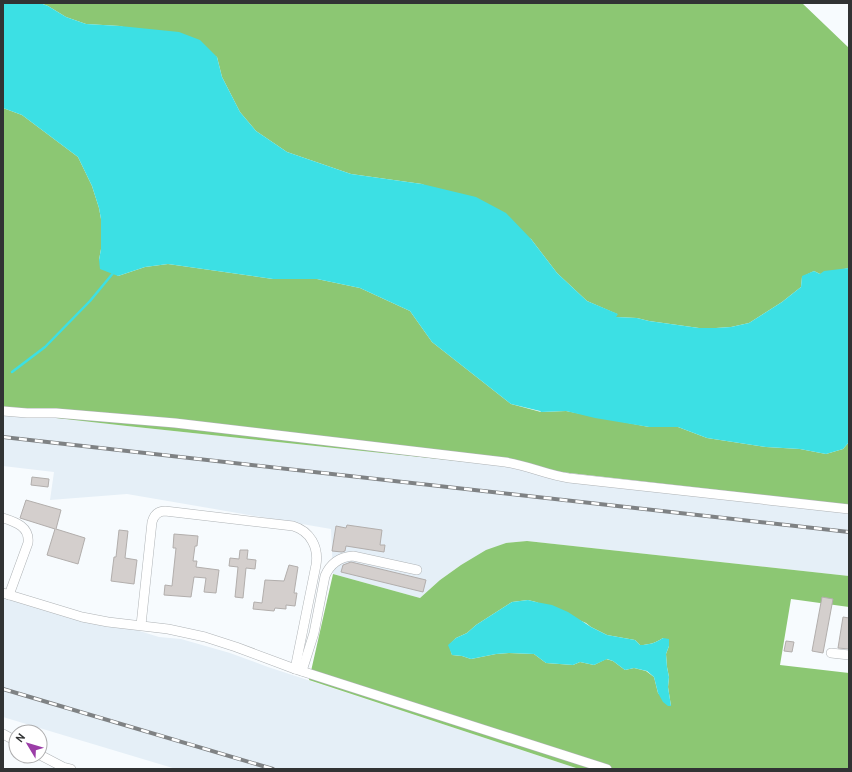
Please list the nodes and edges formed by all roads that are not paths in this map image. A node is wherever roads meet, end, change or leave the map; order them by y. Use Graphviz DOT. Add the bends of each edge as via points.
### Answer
graph roads {
  1 [pos="3,411"];
  2 [pos="849,509"];
  3 [pos="3,518"];
  4 [pos="417,570"];
  5 [pos="6,594"];
  6 [pos="141,625"];
  7 [pos="831,653"];
  8 [pos="849,655"];
  9 [pos="298,670"];
  10 [pos="48,759"];
  11 [pos="71,769"];
  12 [pos="607,769"];
  1 -- 2 [label="street" via="56,413 198,426 510,463 569,478"];
  3 -- 5 [label="street" via="23,528 28,538"];
  4 -- 9 [label="street" via="353,556 341,558 329,568 314,633"];
  5 -- 6 [label="street" via="82,617"];
  6 -- 9 [label="street" via="205,637"];
  6 -- 9 [label="street" via="152,522 159,513 165,511 295,526 312,539 317,560"];
  7 -- 8 [label="street"];
  9 -- 12 [label="street"];
  10 -- 11 [label="street"];
}
